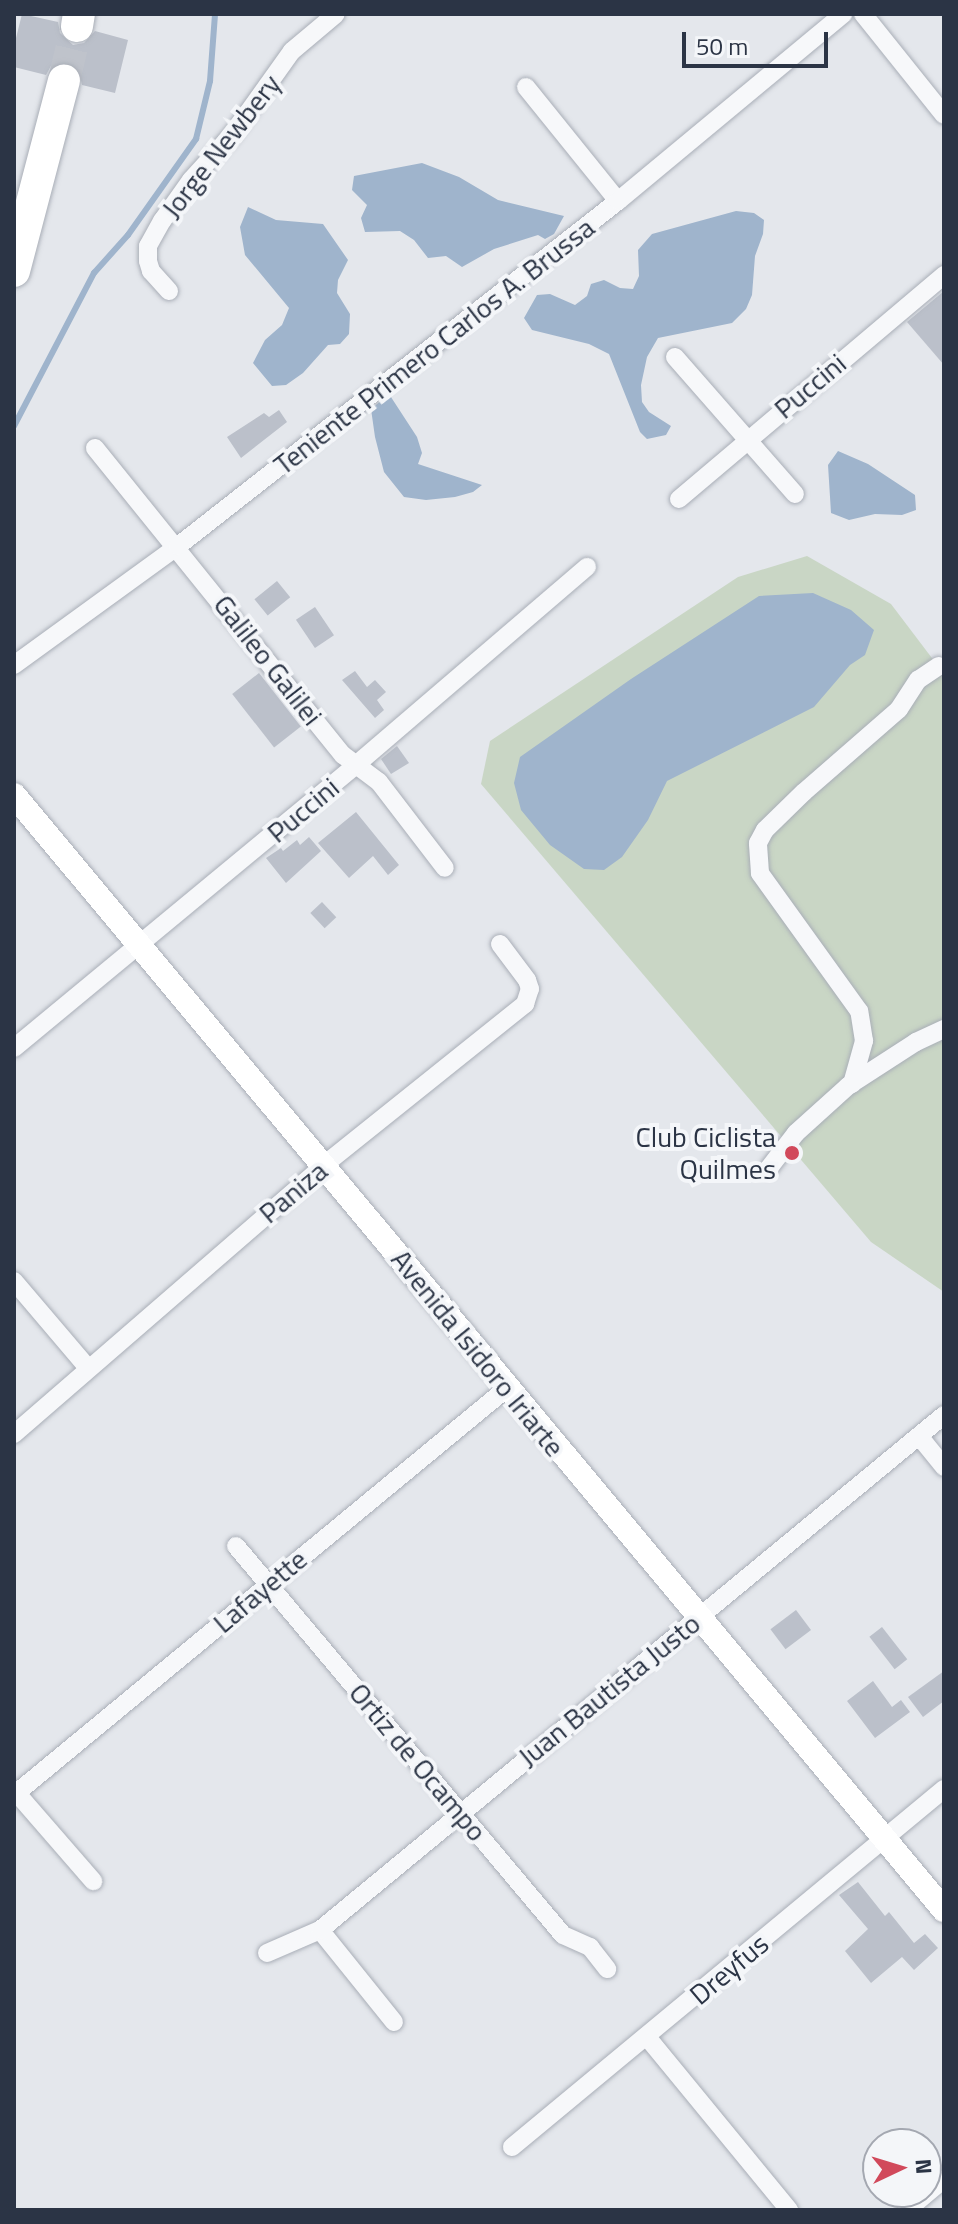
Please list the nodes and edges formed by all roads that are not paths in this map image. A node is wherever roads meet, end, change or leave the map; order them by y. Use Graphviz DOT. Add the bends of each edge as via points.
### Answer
graph roads {
  1 [pos="336,14"];
  2 [pos="843,14"];
  3 [pos="863,14"];
  4 [pos="64,80"];
  5 [pos="526,87"];
  6 [pos="944,115"];
  7 [pos="618,201"];
  8 [pos="14,271"];
  9 [pos="944,275"];
  10 [pos="169,291"];
  11 [pos="675,357"];
  12 [pos="746,440"];
  13 [pos="95,448"];
  14 [pos="795,494"];
  15 [pos="679,499"];
  16 [pos="178,546"];
  17 [pos="587,567"];
  18 [pos="14,665"];
  19 [pos="939,666"];
  20 [pos="357,764"];
  21 [pos="14,795"];
  22 [pos="445,868"];
  23 [pos="500,944"];
  24 [pos="141,945"];
  25 [pos="944,1029"];
  26 [pos="14,1048"];
  27 [pos="852,1084"];
  28 [pos="324,1165"];
  29 [pos="769,1168"];
  30 [pos="14,1281"];
  31 [pos="88,1368"];
  32 [pos="507,1388"];
  33 [pos="944,1415"];
  34 [pos="14,1434"];
  35 [pos="919,1436"];
  36 [pos="944,1467"];
  37 [pos="236,1546"];
  38 [pos="270,1584"];
  39 [pos="698,1618"];
  40 [pos="944,1789"];
  41 [pos="15,1792"];
  42 [pos="461,1812"];
  43 [pos="885,1840"];
  44 [pos="93,1881"];
  45 [pos="944,1910"];
  46 [pos="320,1930"];
  47 [pos="267,1953"];
  48 [pos="607,1969"];
  49 [pos="394,2022"];
  50 [pos="647,2037"];
  51 [pos="512,2147"];
  52 [pos="944,2179"];
  53 [pos="789,2210"];
  54 [pos="907,2210"];
  1 -- 10 [label="street, Jorge Newbery" via="292,51 162,221 148,246 148,261"];
  2 -- 7 [label="street, Teniente Primero Carlos A. Brussa"];
  3 -- 6 [label="street"];
  4 -- 8 [label="highway"];
  5 -- 7 [label="street"];
  7 -- 16 [label="street, Teniente Primero Carlos A. Brussa"];
  9 -- 12 [label="street, Puccini"];
  11 -- 12 [label="street"];
  12 -- 14 [label="street"];
  12 -- 15 [label="street, Puccini"];
  13 -- 16 [label="street, Galileo Galilei"];
  16 -- 18 [label="street, Teniente Primero Carlos A. Brussa"];
  16 -- 20 [label="street, Galileo Galilei" via="343,755"];
  17 -- 20 [label="street, Puccini"];
  19 -- 27 [label="street" via="918,680 899,709 804,792 758,843 760,873 859,1011 864,1041"];
  20 -- 22 [label="street, Galileo Galilei" via="379,782"];
  20 -- 24 [label="street, Puccini"];
  21 -- 24 [label="street, Avenida Isidoro Iriarte"];
  23 -- 28 [label="street, Paniza" via="527,980 525,1004"];
  24 -- 26 [label="street, Puccini"];
  24 -- 28 [label="street, Avenida Isidoro Iriarte"];
  25 -- 27 [label="street"];
  27 -- 29 [label="street" via="796,1133"];
  28 -- 31 [label="street, Paniza"];
  28 -- 32 [label="street, Avenida Isidoro Iriarte"];
  30 -- 31 [label="street"];
  31 -- 34 [label="street, Paniza"];
  32 -- 38 [label="street, Lafayette"];
  32 -- 39 [label="street, Avenida Isidoro Iriarte"];
  33 -- 35 [label="street, Juan Bautista Justo"];
  35 -- 36 [label="street"];
  35 -- 39 [label="street, Juan Bautista Justo"];
  37 -- 38 [label="street, Ortiz de Ocampo"];
  38 -- 41 [label="street, Lafayette"];
  38 -- 42 [label="street, Ortiz de Ocampo"];
  39 -- 42 [label="street, Juan Bautista Justo"];
  39 -- 43 [label="street, Avenida Isidoro Iriarte"];
  40 -- 43 [label="street, Dreyfus"];
  41 -- 44 [label="street"];
  42 -- 46 [label="street, Juan Bautista Justo"];
  42 -- 48 [label="street, Ortiz de Ocampo" via="563,1935 590,1947"];
  43 -- 45 [label="street, Avenida Isidoro Iriarte"];
  43 -- 50 [label="street, Dreyfus"];
  46 -- 47 [label="street, Juan Bautista Justo"];
  46 -- 49 [label="street"];
  50 -- 51 [label="street, Dreyfus"];
  50 -- 53 [label="street"];
  52 -- 54 [label="street"];
}
